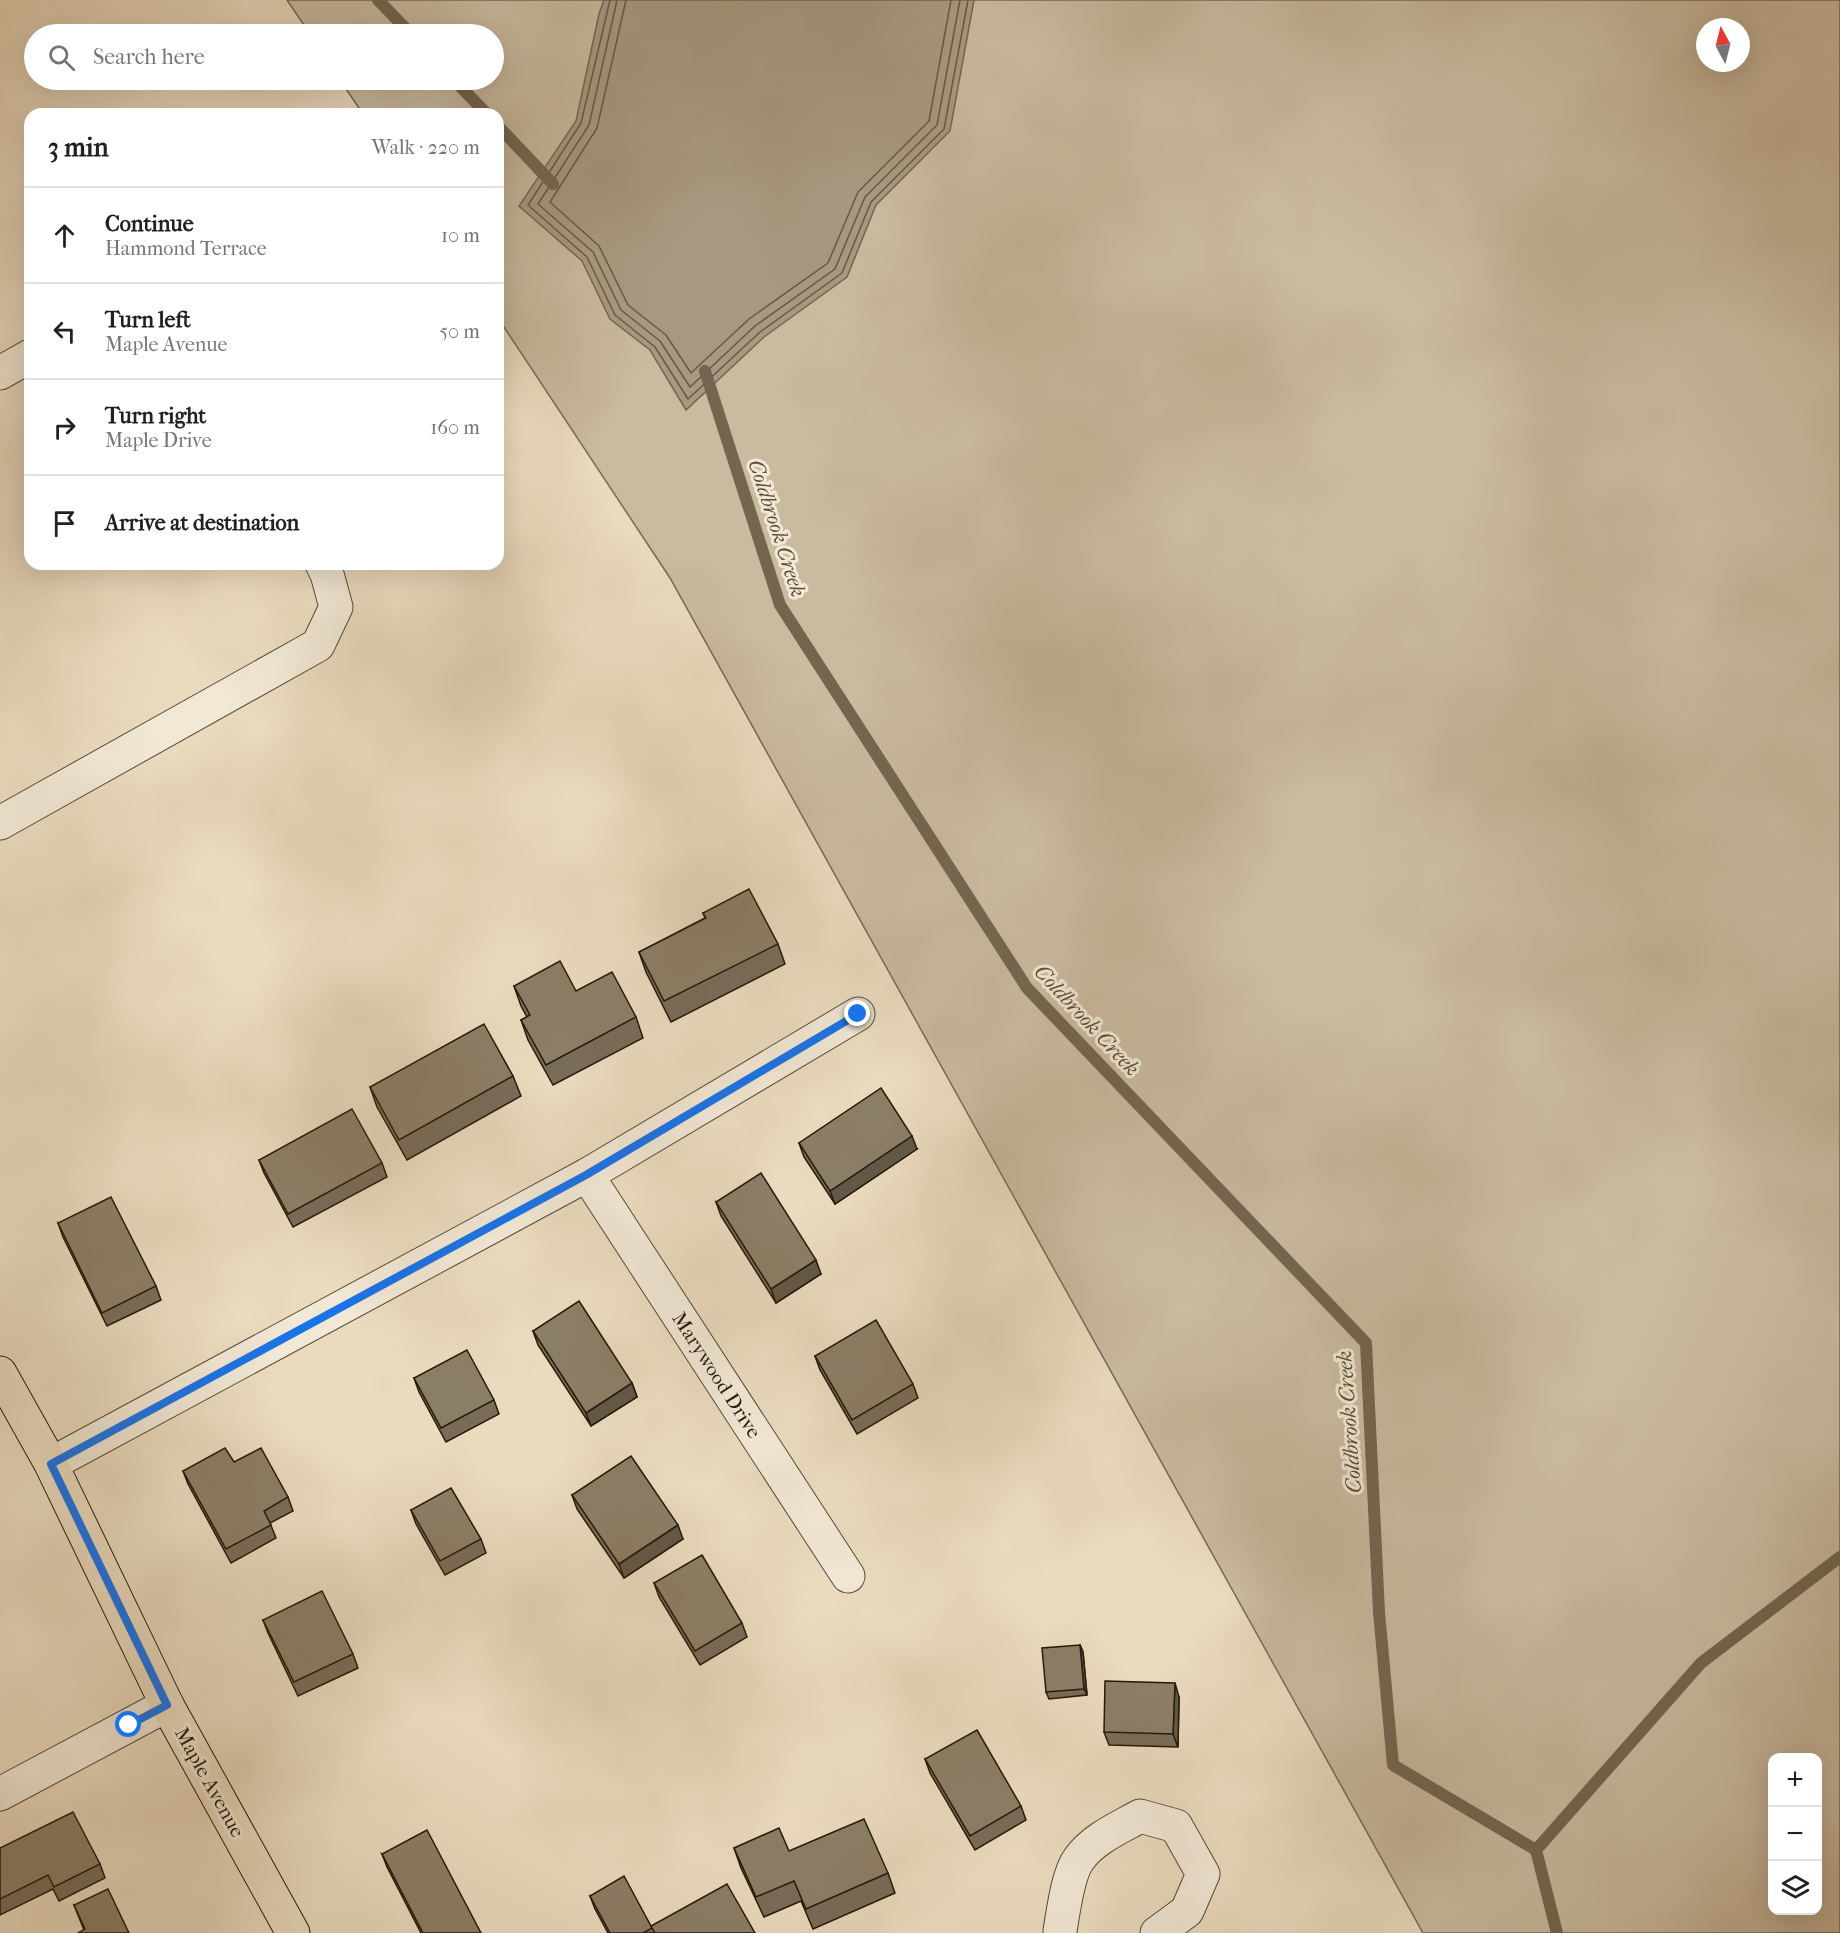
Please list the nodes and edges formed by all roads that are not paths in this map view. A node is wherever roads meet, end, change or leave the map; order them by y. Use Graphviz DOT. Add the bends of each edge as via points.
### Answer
graph roads {
  1 [pos="24,359"];
  2 [pos="0,373"];
  3 [pos="325,570"];
  4 [pos="0,823"];
  5 [pos="858,1014"];
  6 [pos="586,1175"];
  7 [pos="0,1373"];
  8 [pos="51,1464"];
  9 [pos="848,1576"];
  10 [pos="167,1705"];
  11 [pos="0,1794"];
  12 [pos="1061,1932"];
  13 [pos="293,1933"];
  14 [pos="1157,1933"];
  1 -- 2 [label="street"];
  3 -- 4 [label="street" via="336,607 318,645"];
  5 -- 6 [label="street"];
  6 -- 8 [label="street"];
  6 -- 9 [label="street, Marywood Drive"];
  7 -- 8 [label="main road, Maple Avenue"];
  8 -- 10 [label="main road, Maple Avenue"];
  10 -- 11 [label="street"];
  10 -- 13 [label="main road, Maple Avenue"];
  12 -- 14 [label="street" via="1064,1900 1078,1859 1103,1836 1140,1816 1176,1826 1203,1874 1187,1911"];
}
